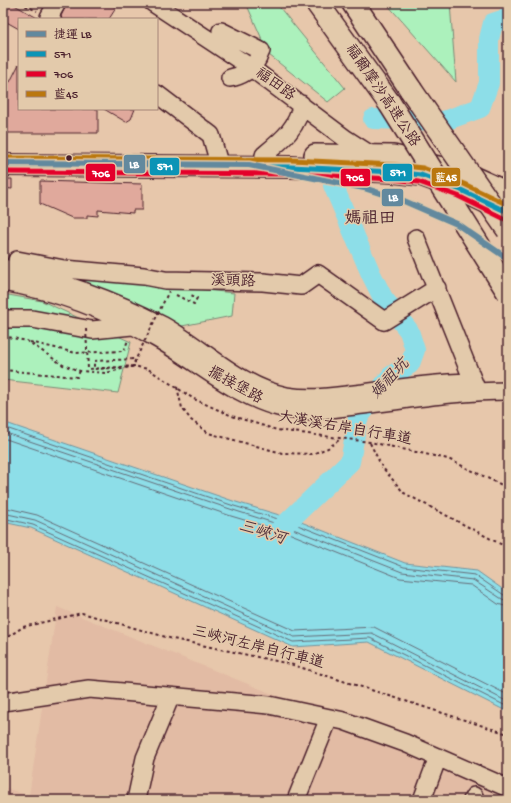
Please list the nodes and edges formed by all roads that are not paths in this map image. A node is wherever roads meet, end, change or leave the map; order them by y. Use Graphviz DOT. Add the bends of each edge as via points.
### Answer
graph roads {
  1 [pos="153,3"];
  2 [pos="317,3"];
  3 [pos="353,3"];
  4 [pos="221,31"];
  5 [pos="255,60"];
  6 [pos="230,78"];
  7 [pos="158,95"];
  8 [pos="301,104"];
  9 [pos="3,152"];
  10 [pos="264,155"];
  11 [pos="219,160"];
  12 [pos="3,165"];
  13 [pos="304,165"];
  14 [pos="380,166"];
  15 [pos="352,178"];
  16 [pos="507,205"];
  17 [pos="416,238"];
  18 [pos="3,258"];
  19 [pos="3,268"];
  20 [pos="3,282"];
  21 [pos="435,289"];
  22 [pos="508,292"];
  23 [pos="3,319"];
  24 [pos="132,326"];
  25 [pos="508,381"];
  26 [pos="475,386"];
  27 [pos="508,391"];
  28 [pos="325,403"];
  29 [pos="170,698"];
  30 [pos="3,702"];
  31 [pos="329,718"];
  32 [pos="438,757"];
  33 [pos="508,788"];
  34 [pos="136,800"];
  35 [pos="296,800"];
  36 [pos="422,800"];
  1 -- 5 [label="street, 福田路"];
  2 -- 22 [label="highway, 福爾摩沙高速公路, bridge" via="390,104"];
  3 -- 16 [label="highway, 福爾摩沙高速公路, bridge" via="411,90"];
  4 -- 5 [label="street" via="261,51"];
  5 -- 6 [label="street" via="240,76"];
  5 -- 8 [label="street, 福田路"];
  7 -- 11 [label="street" via="211,135"];
  8 -- 10 [label="street" via="300,115 291,131"];
  8 -- 14 [label="street, 福田路"];
  9 -- 11 [label="main road"];
  10 -- 11 [label="main road"];
  10 -- 13 [label="main road"];
  11 -- 12 [label="main road"];
  11 -- 13 [label="main road"];
  13 -- 14 [label="main road"];
  13 -- 15 [label="street"];
  14 -- 16 [label="main road" via="421,175"];
  14 -- 16 [label="main road" via="393,156 466,174"];
  17 -- 21 [label="street"];
  18 -- 21 [label="street, 溪頭路" via="64,269 180,282 263,282 301,286 318,274 384,321"];
  19 -- 28 [label="street, 擺接堡路" via="58,283 133,311 163,326 246,380 266,390"];
  20 -- 24 [label="street, 擺接堡路" via="63,296"];
  21 -- 26 [label="street"];
  23 -- 24 [label="street" via="32,319 86,329"];
  24 -- 28 [label="street, 擺接堡路" via="258,401 283,408"];
  25 -- 26 [label="street, 擺接堡路"];
  26 -- 27 [label="street, 擺接堡路"];
  26 -- 28 [label="street, 擺接堡路"];
  29 -- 30 [label="street" via="89,690"];
  29 -- 31 [label="street" via="269,705"];
  29 -- 34 [label="street" via="145,758"];
  31 -- 32 [label="street" via="405,743"];
  31 -- 35 [label="street"];
  32 -- 33 [label="street"];
  32 -- 36 [label="street"];
}
